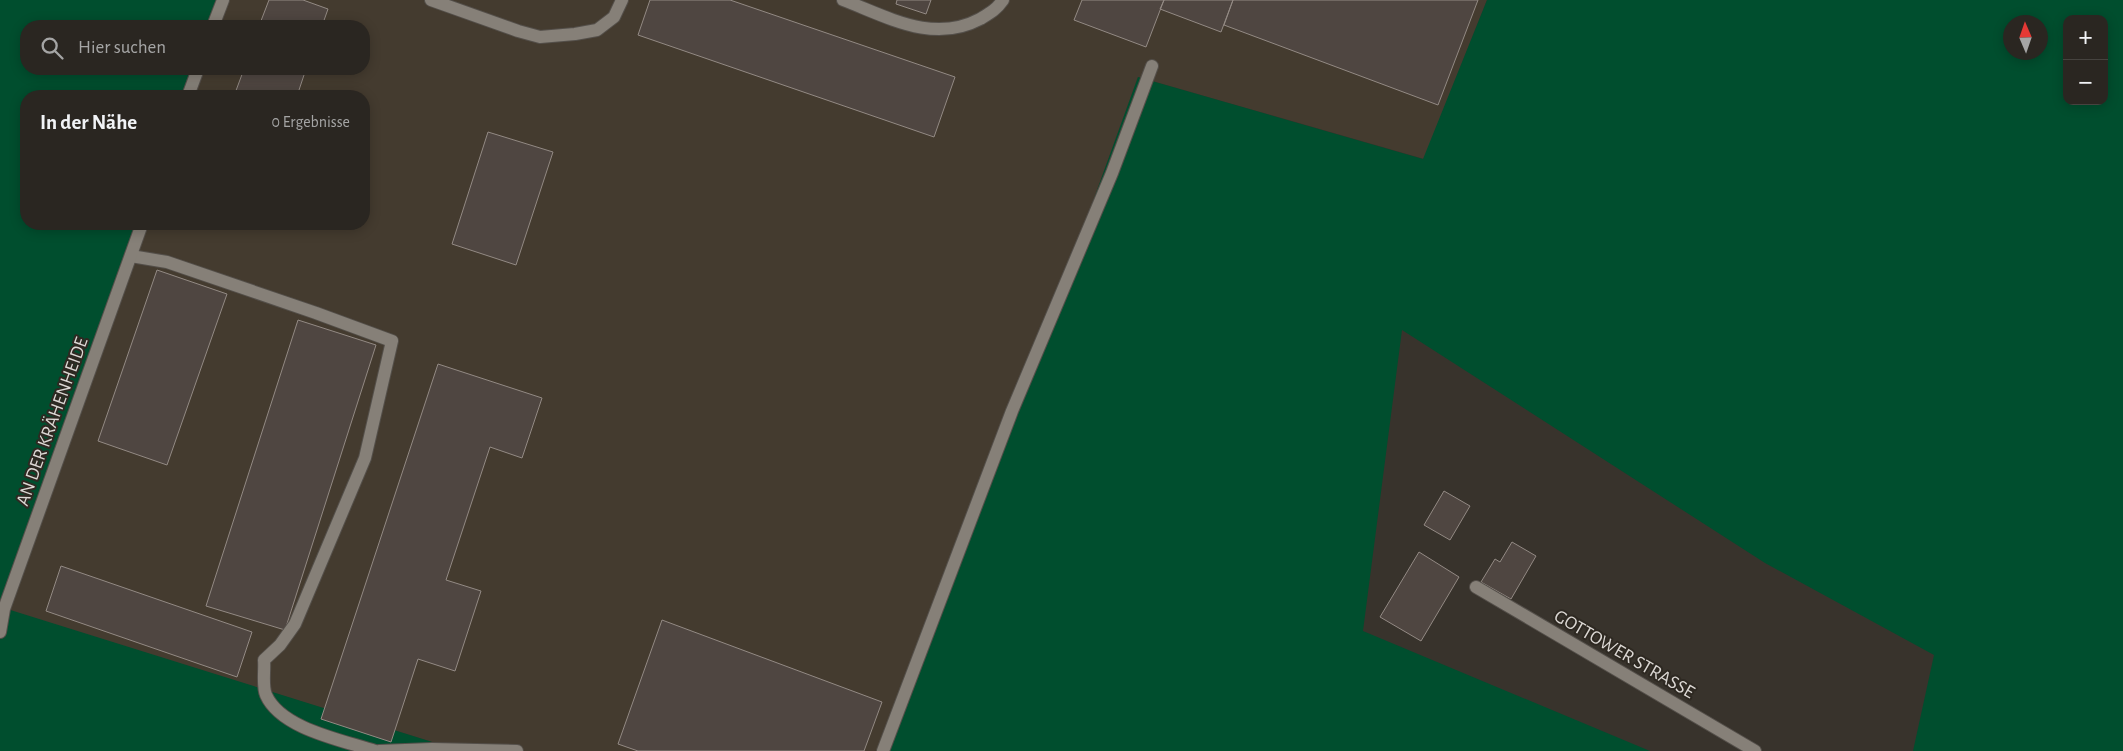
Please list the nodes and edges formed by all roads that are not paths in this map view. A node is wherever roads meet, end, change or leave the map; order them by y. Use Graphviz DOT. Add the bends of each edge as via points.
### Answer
graph roads {
  1 [pos="223,0"];
  2 [pos="431,0"];
  3 [pos="622,0"];
  4 [pos="843,0"];
  5 [pos="1003,0"];
  6 [pos="215,20"];
  7 [pos="1152,66"];
  8 [pos="196,75"];
  9 [pos="190,90"];
  10 [pos="140,230"];
  11 [pos="131,256"];
  12 [pos="1476,587"];
  13 [pos="0,632"];
  14 [pos="375,751"];
  15 [pos="379,751"];
  16 [pos="517,751"];
  17 [pos="883,751"];
  18 [pos="1755,751"];
  1 -- 6 [label="street"];
  2 -- 3 [label="street" via="540,37 597,30 614,17"];
  4 -- 5 [label="street" via="913,26 938,30 966,26 996,10"];
  7 -- 17 [label="street" via="1112,173 1012,411"];
  8 -- 9 [label="street"];
  10 -- 11 [label="street, AN DER KRÄHENHEIDE"];
  11 -- 13 [label="street, AN DER KRÄHENHEIDE" via="4,608"];
  11 -- 14 [label="street" via="167,262 392,341 364,458 295,624 280,646 264,660 266,694 276,711 304,728"];
  12 -- 18 [label="street, GOTTOWER STRASSE"];
  15 -- 16 [label="street"];
}
